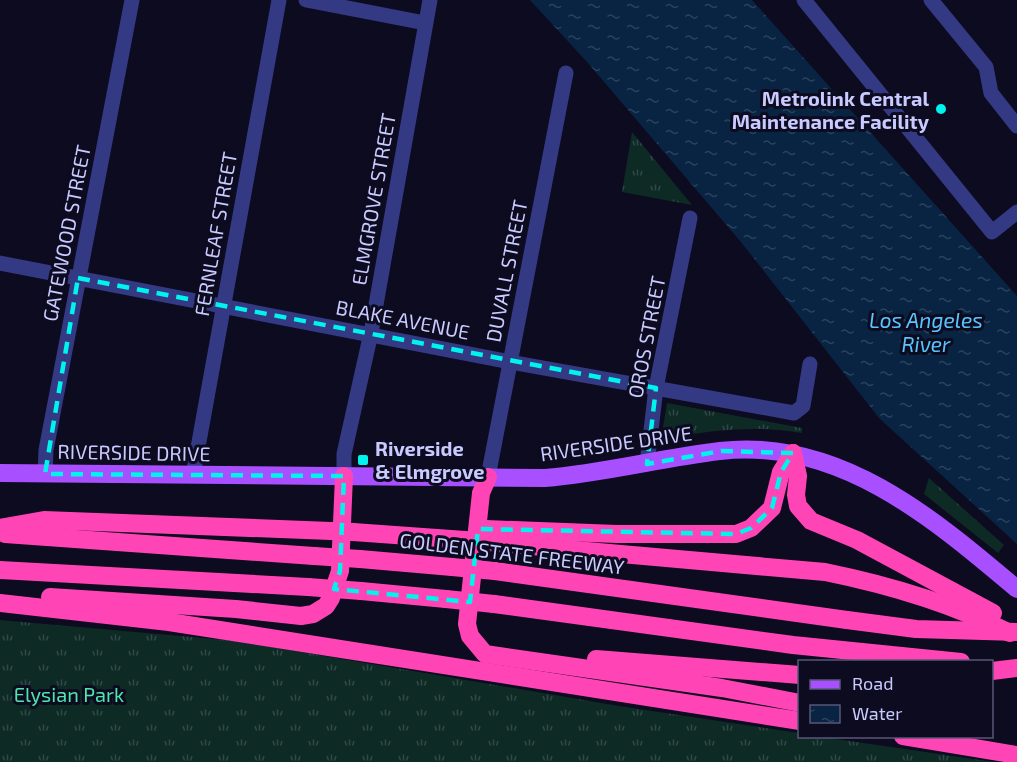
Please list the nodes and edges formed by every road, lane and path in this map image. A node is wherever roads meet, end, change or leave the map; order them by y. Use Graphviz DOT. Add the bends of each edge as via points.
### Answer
graph roads {
  1 [pos="132,0"];
  2 [pos="279,0"];
  3 [pos="306,0"];
  4 [pos="430,0"];
  5 [pos="804,0"];
  6 [pos="931,0"];
  7 [pos="425,23"];
  8 [pos="566,74"];
  9 [pos="1017,126"];
  10 [pos="1017,212"];
  11 [pos="690,218"];
  12 [pos="0,263"];
  13 [pos="78,278"];
  14 [pos="224,305"];
  15 [pos="371,333"];
  16 [pos="510,362"];
  17 [pos="810,364"];
  18 [pos="656,388"];
  19 [pos="793,453"];
  20 [pos="647,464"];
  21 [pos="0,473"];
  22 [pos="45,474"];
  23 [pos="193,475"];
  24 [pos="344,476"];
  25 [pos="488,477"];
  26 [pos="0,528"];
  27 [pos="0,534"];
  28 [pos="486,536"];
  29 [pos="0,570"];
  30 [pos="1017,589"];
  31 [pos="0,595"];
  32 [pos="0,603"];
  33 [pos="1017,632"];
  34 [pos="478,646"];
  35 [pos="929,660"];
  36 [pos="993,663"];
  37 [pos="1017,666"];
  38 [pos="993,671"];
  39 [pos="798,675"];
  40 [pos="798,703"];
  41 [pos="798,721"];
  42 [pos="915,738"];
  43 [pos="940,738"];
  44 [pos="959,745"];
  45 [pos="1017,755"];
  1 -- 13 [label="street, GATEWOOD STREET"];
  2 -- 14 [label="street, FERNLEAF STREET"];
  3 -- 7 [label="street"];
  4 -- 7 [label="street, ELMGROVE STREET"];
  5 -- 10 [label="street" via="992,232"];
  6 -- 9 [label="street" via="986,67 991,93"];
  7 -- 15 [label="street, ELMGROVE STREET"];
  8 -- 16 [label="street, DUVALL STREET"];
  11 -- 18 [label="street, OROS STREET"];
  12 -- 13 [label="street, BLAKE AVENUE"];
  13 -- 14 [label="street, BLAKE AVENUE"];
  13 -- 22 [label="street, GATEWOOD STREET"];
  14 -- 15 [label="street, BLAKE AVENUE"];
  14 -- 23 [label="street, FERNLEAF STREET"];
  15 -- 16 [label="street, BLAKE AVENUE"];
  15 -- 24 [label="street, ELMGROVE STREET" via="344,454"];
  16 -- 18 [label="street, BLAKE AVENUE"];
  16 -- 25 [label="street, DUVALL STREET"];
  17 -- 18 [label="street, BLAKE AVENUE" via="803,406 798,412"];
  18 -- 20 [label="street, OROS STREET"];
  19 -- 20 [label="main road, RIVERSIDE DRIVE" via="732,450"];
  19 -- 28 [label="highway" via="781,472 772,508 751,528 736,534"];
  19 -- 30 [label="main road, RIVERSIDE DRIVE" via="889,490 950,533"];
  19 -- 33 [label="highway" via="798,507 811,521 866,545"];
  20 -- 25 [label="main road, RIVERSIDE DRIVE" via="581,475"];
  21 -- 22 [label="main road, RIVERSIDE DRIVE"];
  22 -- 23 [label="main road, RIVERSIDE DRIVE"];
  23 -- 24 [label="main road, RIVERSIDE DRIVE"];
  24 -- 25 [label="main road, RIVERSIDE DRIVE"];
  24 -- 31 [label="highway" via="340,571 332,598 313,614"];
  25 -- 34 [label="highway" via="481,494 467,624"];
  26 -- 28 [label="highway, bridge" via="44,520"];
  27 -- 33 [label="highway, GOLDEN STATE FREEWAY, bridge" via="495,571 916,629"];
  28 -- 33 [label="highway" via="825,572 933,600"];
  29 -- 35 [label="highway, bridge" via="308,587 446,599"];
  32 -- 41 [label="highway" via="180,624"];
  34 -- 39 [label="highway" via="532,654"];
  34 -- 40 [label="highway" via="485,654 497,657 723,688"];
  36 -- 37 [label="highway"];
  37 -- 38 [label="highway"];
  42 -- 44 [label="highway"];
  43 -- 44 [label="highway"];
  44 -- 45 [label="highway"];
}
